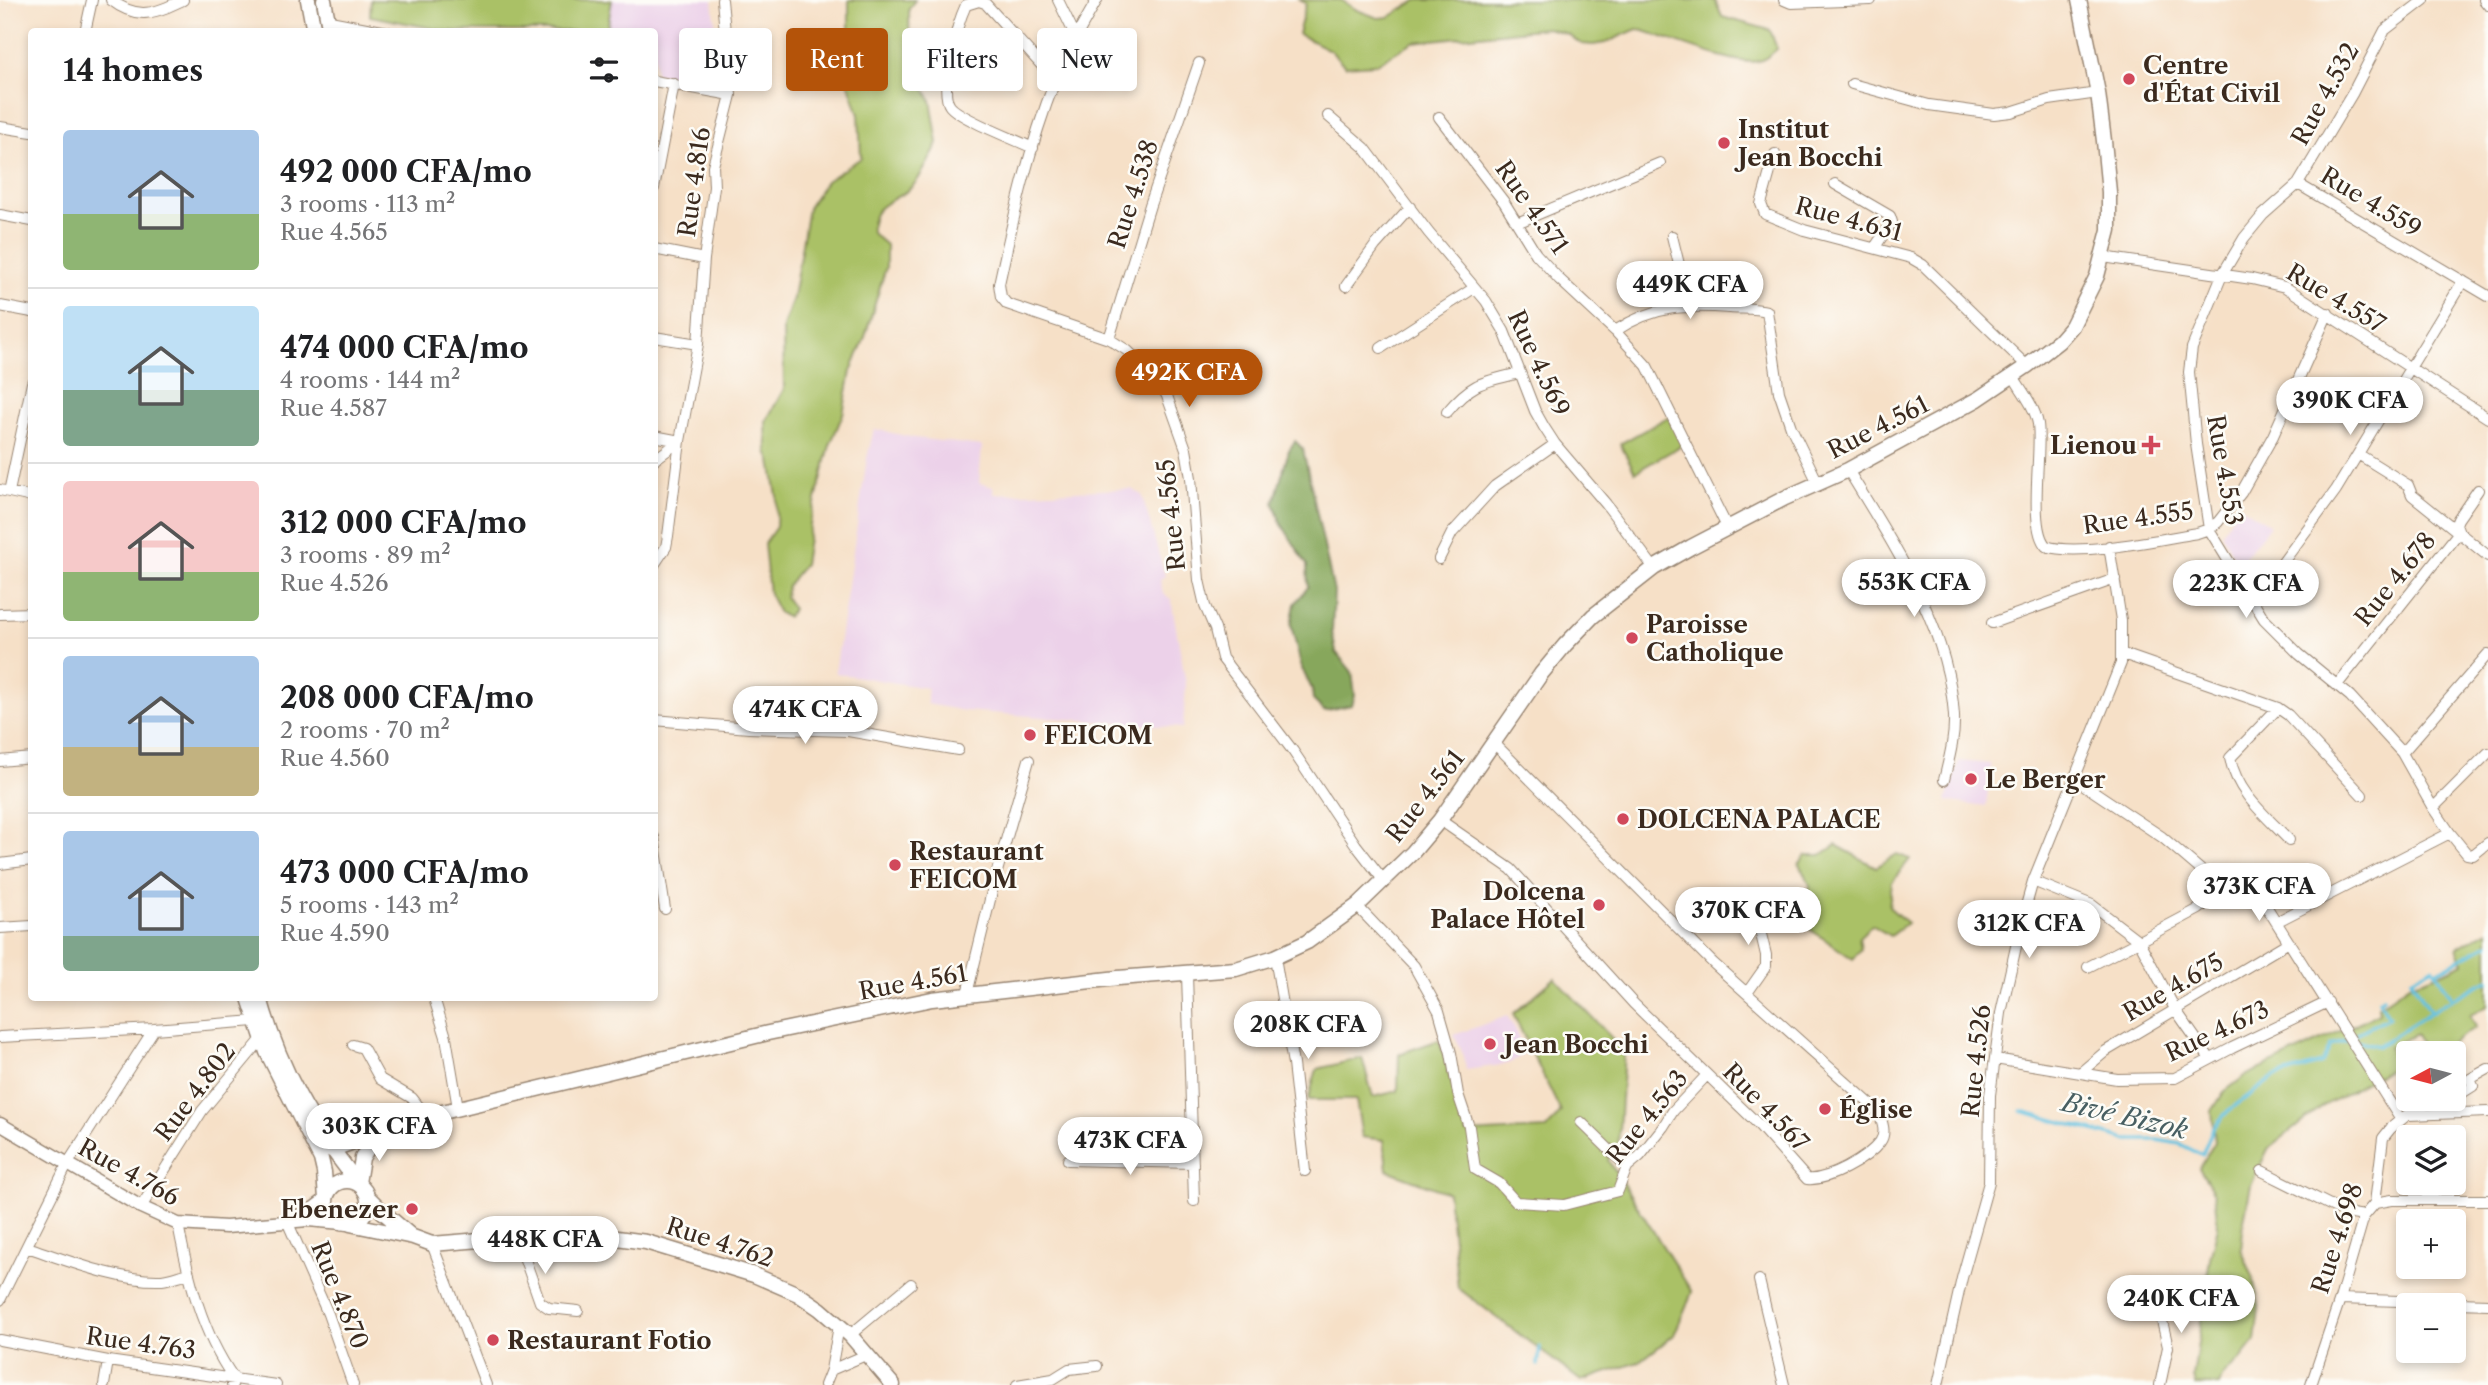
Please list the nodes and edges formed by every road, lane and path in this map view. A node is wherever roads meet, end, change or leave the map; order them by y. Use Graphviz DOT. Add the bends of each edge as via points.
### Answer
graph roads {
  1 [pos="92,0"];
  2 [pos="111,0"];
  3 [pos="183,0"];
  4 [pos="308,0"];
  5 [pos="324,0"];
  6 [pos="722,0"];
  7 [pos="1058,0"];
  8 [pos="1097,0"];
  9 [pos="1784,0"];
  10 [pos="1871,0"];
  11 [pos="2079,0"];
  12 [pos="2424,0"];
  13 [pos="2484,0"];
  14 [pos="972,2"];
  15 [pos="2488,5"];
  16 [pos="330,26"];
  17 [pos="86,28"];
  18 [pos="313,28"];
  19 [pos="349,28"];
  20 [pos="1072,28"];
  21 [pos="1081,28"];
  22 [pos="1037,60"];
  23 [pos="1199,63"];
  24 [pos="658,82"];
  25 [pos="674,84"];
  26 [pos="1852,84"];
  27 [pos="1051,91"];
  28 [pos="2098,93"];
  29 [pos="731,94"];
  30 [pos="1328,116"];
  31 [pos="1439,117"];
  32 [pos="0,127"];
  33 [pos="28,131"];
  34 [pos="1033,148"];
  35 [pos="1775,154"];
  36 [pos="1660,163"];
  37 [pos="658,167"];
  38 [pos="1835,184"];
  39 [pos="2298,184"];
  40 [pos="1410,207"];
  41 [pos="0,215"];
  42 [pos="28,220"];
  43 [pos="1517,223"];
  44 [pos="1672,236"];
  45 [pos="1875,247"];
  46 [pos="658,250"];
  47 [pos="2103,257"];
  48 [pos="704,259"];
  49 [pos="2222,275"];
  50 [pos="2463,281"];
  51 [pos="1346,286"];
  52 [pos="1474,288"];
  53 [pos="2488,296"];
  54 [pos="1689,305"];
  55 [pos="0,306"];
  56 [pos="28,311"];
  57 [pos="2328,313"];
  58 [pos="1615,331"];
  59 [pos="658,338"];
  60 [pos="1109,339"];
  61 [pos="698,344"];
  62 [pos="1381,348"];
  63 [pos="2027,366"];
  64 [pos="2410,369"];
  65 [pos="1520,373"];
  66 [pos="2013,376"];
  67 [pos="28,405"];
  68 [pos="1447,412"];
  69 [pos="2488,418"];
  70 [pos="658,437"];
  71 [pos="680,441"];
  72 [pos="1555,444"];
  73 [pos="2358,454"];
  74 [pos="658,457"];
  75 [pos="1847,470"];
  76 [pos="1818,483"];
  77 [pos="2478,490"];
  78 [pos="5,491"];
  79 [pos="28,496"];
  80 [pos="1727,527"];
  81 [pos="2209,529"];
  82 [pos="2459,532"];
  83 [pos="2109,546"];
  84 [pos="2488,556"];
  85 [pos="658,559"];
  86 [pos="1439,559"];
  87 [pos="1654,568"];
  88 [pos="2115,579"];
  89 [pos="2253,603"];
  90 [pos="28,613"];
  91 [pos="0,614"];
  92 [pos="1992,623"];
  93 [pos="2123,653"];
  94 [pos="2488,654"];
  95 [pos="2337,685"];
  96 [pos="2278,708"];
  97 [pos="658,720"];
  98 [pos="1494,743"];
  99 [pos="958,750"];
  100 [pos="2402,753"];
  101 [pos="2488,753"];
  102 [pos="28,758"];
  103 [pos="1029,760"];
  104 [pos="0,761"];
  105 [pos="2075,779"];
  106 [pos="1944,780"];
  107 [pos="2362,795"];
  108 [pos="2433,808"];
  109 [pos="1440,820"];
  110 [pos="2450,833"];
  111 [pos="2289,840"];
  112 [pos="2488,843"];
  113 [pos="28,860"];
  114 [pos="658,863"];
  115 [pos="0,864"];
  116 [pos="1384,881"];
  117 [pos="2033,881"];
  118 [pos="2223,889"];
  119 [pos="1762,899"];
  120 [pos="1357,906"];
  121 [pos="665,909"];
  122 [pos="2276,922"];
  123 [pos="28,926"];
  124 [pos="0,928"];
  125 [pos="2139,941"];
  126 [pos="2289,943"];
  127 [pos="1275,957"];
  128 [pos="2088,967"];
  129 [pos="1187,974"];
  130 [pos="1747,993"];
  131 [pos="967,994"];
  132 [pos="250,1001"];
  133 [pos="261,1001"];
  134 [pos="435,1001"];
  135 [pos="2328,1002"];
  136 [pos="2175,1009"];
  137 [pos="255,1021"];
  138 [pos="154,1029"];
  139 [pos="0,1037"];
  140 [pos="261,1040"];
  141 [pos="353,1045"];
  142 [pos="1994,1059"];
  143 [pos="2210,1059"];
  144 [pos="2488,1069"];
  145 [pos="2080,1073"];
  146 [pos="1706,1076"];
  147 [pos="2466,1090"];
  148 [pos="458,1108"];
  149 [pos="2412,1111"];
  150 [pos="2488,1112"];
  151 [pos="426,1116"];
  152 [pos="2404,1117"];
  153 [pos="1581,1122"];
  154 [pos="0,1124"];
  155 [pos="376,1134"];
  156 [pos="331,1150"];
  157 [pos="1068,1160"];
  158 [pos="68,1163"];
  159 [pos="1193,1163"];
  160 [pos="1627,1167"];
  161 [pos="1305,1171"];
  162 [pos="2262,1171"];
  163 [pos="358,1183"];
  164 [pos="368,1197"];
  165 [pos="326,1199"];
  166 [pos="2488,1200"];
  167 [pos="1195,1201"];
  168 [pos="2375,1203"];
  169 [pos="141,1207"];
  170 [pos="2364,1216"];
  171 [pos="287,1220"];
  172 [pos="178,1224"];
  173 [pos="346,1224"];
  174 [pos="412,1237"];
  175 [pos="517,1237"];
  176 [pos="432,1244"];
  177 [pos="27,1247"];
  178 [pos="189,1273"];
  179 [pos="1759,1280"];
  180 [pos="911,1284"];
  181 [pos="2147,1295"];
  182 [pos="2340,1299"];
  183 [pos="0,1300"];
  184 [pos="2488,1304"];
  185 [pos="578,1311"];
  186 [pos="844,1330"];
  187 [pos="0,1340"];
  188 [pos="868,1354"];
  189 [pos="108,1360"];
  190 [pos="1097,1366"];
  191 [pos="831,1370"];
  192 [pos="233,1381"];
  193 [pos="104,1385"];
  194 [pos="276,1385"];
  195 [pos="353,1385"];
  196 [pos="486,1385"];
  197 [pos="825,1385"];
  198 [pos="892,1385"];
  199 [pos="1017,1385"];
  200 [pos="1784,1385"];
  201 [pos="1938,1385"];
  202 [pos="2160,1385"];
  203 [pos="2311,1385"];
  1 -- 17 [label="street"];
  2 -- 3 [label="street" via="131,12 144,13"];
  4 -- 18 [label="main road"];
  5 -- 16 [label="main road"];
  6 -- 29 [label="street, Rue 4.816"];
  7 -- 20 [label="street"];
  8 -- 21 [label="street, Rue 4.565"];
  9 -- 10 [label="street"];
  11 -- 28 [label="main road, Rue 4.561"];
  12 -- 39 [label="street, Rue 4.532" via="2381,36"];
  13 -- 15 [label="street"];
  14 -- 22 [label="street" via="985,4"];
  14 -- 34 [label="street" via="966,5 956,33 946,94 950,106"];
  16 -- 19 [label="street"];
  23 -- 60 [label="street, Rue 4.538"];
  24 -- 25 [label="street"];
  25 -- 29 [label="street"];
  25 -- 37 [label="street"];
  26 -- 28 [label="street" via="1929,105 1994,114"];
  27 -- 34 [label="street, Rue 4.565"];
  28 -- 47 [label="main road, Rue 4.561" via="2109,192"];
  29 -- 48 [label="street, Rue 4.816" via="713,166"];
  30 -- 40 [label="street, Rue 4.569" via="1365,148"];
  31 -- 43 [label="street, Rue 4.571"];
  32 -- 33 [label="street"];
  34 -- 60 [label="street, Rue 4.565" via="1012,222 999,284 1001,297 1007,304"];
  35 -- 45 [label="street, Rue 4.631" via="1761,204 1765,214 1804,230"];
  36 -- 43 [label="street"];
  38 -- 45 [label="street" via="1890,216 1892,222"];
  39 -- 49 [label="street, Rue 4.559" via="2252,226"];
  39 -- 50 [label="street, Rue 4.559"];
  40 -- 51 [label="street"];
  40 -- 52 [label="street, Rue 4.569"];
  41 -- 42 [label="street"];
  43 -- 58 [label="street, Rue 4.571" via="1547,267"];
  44 -- 54 [label="street"];
  45 -- 63 [label="street, Rue 4.631" via="1923,265"];
  46 -- 48 [label="street"];
  47 -- 49 [label="street, Rue 4.557"];
  47 -- 63 [label="main road, Rue 4.561" via="2072,326"];
  48 -- 61 [label="street, Rue 4.816"];
  49 -- 57 [label="street, Rue 4.557" via="2285,287"];
  49 -- 81 [label="street, Rue 4.553" via="2196,337 2189,372"];
  50 -- 53 [label="street, Rue 4.559"];
  50 -- 64 [label="street"];
  52 -- 62 [label="street"];
  52 -- 65 [label="street, Rue 4.569" via="1504,331"];
  54 -- 58 [label="street" via="1651,313"];
  54 -- 76 [label="street" via="1768,311 1779,392"];
  55 -- 56 [label="street"];
  57 -- 64 [label="street, Rue 4.557"];
  57 -- 81 [label="street, Rue 4.555" via="2273,436 2241,494"];
  58 -- 80 [label="street, Rue 4.571" via="1656,380"];
  59 -- 61 [label="street"];
  60 -- 116 [label="street, Rue 4.565" via="1158,381 1175,414 1191,478 1199,580 1222,658"];
  61 -- 71 [label="street, Rue 4.816"];
  63 -- 66 [label="main road, Rue 4.561"];
  64 -- 69 [label="street, Rue 4.557"];
  64 -- 73 [label="street"];
  65 -- 68 [label="street" via="1473,386"];
  65 -- 72 [label="street, Rue 4.569"];
  66 -- 75 [label="main road, Rue 4.561"];
  66 -- 83 [label="street, Rue 4.555" via="2038,422 2042,542 2053,549"];
  67 -- 78 [label="street"];
  70 -- 71 [label="street"];
  71 -- 74 [label="street"];
  71 -- 85 [label="street, Rue 4.816" via="666,547"];
  72 -- 86 [label="street" via="1495,486 1452,533"];
  72 -- 87 [label="street, Rue 4.569"];
  73 -- 82 [label="street" via="2408,485 2413,495"];
  73 -- 89 [label="street"];
  75 -- 76 [label="main road, Rue 4.561"];
  75 -- 106 [label="street" via="1888,536 1934,627 1954,718"];
  76 -- 80 [label="main road, Rue 4.561"];
  77 -- 82 [label="street, Rue 4.678" via="2458,519"];
  78 -- 79 [label="street"];
  80 -- 87 [label="main road, Rue 4.561"];
  81 -- 83 [label="street, Rue 4.555"];
  81 -- 89 [label="street, Rue 4.553"];
  82 -- 84 [label="street"];
  82 -- 95 [label="street, Rue 4.678"];
  83 -- 88 [label="street, Rue 4.526"];
  87 -- 98 [label="main road, Rue 4.561" via="1593,616 1565,645"];
  88 -- 92 [label="street"];
  88 -- 93 [label="street, Rue 4.526"];
  89 -- 95 [label="street, Rue 4.553" via="2277,633"];
  90 -- 91 [label="street"];
  93 -- 96 [label="street"];
  93 -- 105 [label="street, Rue 4.526"];
  94 -- 100 [label="street"];
  95 -- 100 [label="street, Rue 4.553"];
  96 -- 107 [label="street"];
  96 -- 111 [label="street" via="2230,758 2243,792"];
  97 -- 99 [label="street" via="848,731"];
  98 -- 109 [label="main road, Rue 4.561"];
  98 -- 130 [label="street, Rue 4.567"];
  100 -- 108 [label="street, Rue 4.553"];
  101 -- 108 [label="street"];
  102 -- 104 [label="street"];
  103 -- 131 [label="street"];
  105 -- 117 [label="street, Rue 4.526"];
  105 -- 118 [label="street" via="2162,837"];
  108 -- 110 [label="street, Rue 4.553"];
  109 -- 116 [label="main road, Rue 4.561"];
  109 -- 146 [label="street, Rue 4.567" via="1511,869"];
  110 -- 112 [label="street, Rue 4.553" via="2469,855"];
  110 -- 122 [label="street"];
  113 -- 115 [label="street"];
  114 -- 121 [label="street"];
  116 -- 120 [label="main road, Rue 4.561"];
  117 -- 125 [label="street" via="2092,905"];
  117 -- 142 [label="street, Rue 4.526"];
  118 -- 122 [label="street" via="2249,885"];
  118 -- 125 [label="street" via="2199,909"];
  119 -- 130 [label="street" via="1760,930 1766,966"];
  120 -- 127 [label="main road, Rue 4.561" via="1307,942"];
  120 -- 160 [label="street, Rue 4.563" via="1414,966 1439,1011 1475,1169 1499,1183 1516,1202 1564,1205 1618,1191"];
  122 -- 126 [label="street"];
  123 -- 124 [label="street"];
  125 -- 128 [label="street"];
  125 -- 136 [label="street"];
  126 -- 135 [label="street"];
  126 -- 136 [label="street, Rue 4.675"];
  127 -- 129 [label="main road, Rue 4.561" via="1247,967"];
  127 -- 161 [label="street"];
  129 -- 131 [label="main road, Rue 4.561"];
  129 -- 159 [label="street"];
  130 -- 146 [label="street, Rue 4.567" via="1878,1111 1884,1124 1881,1141 1861,1159 1815,1180 1807,1179 1758,1124"];
  131 -- 148 [label="main road, Rue 4.561" via="768,1033"];
  132 -- 137 [label="main road"];
  133 -- 156 [label="main road" via="294,1089"];
  134 -- 148 [label="street"];
  135 -- 143 [label="street, Rue 4.673"];
  135 -- 152 [label="street" via="2381,1091"];
  136 -- 143 [label="street"];
  136 -- 145 [label="street, Rue 4.675" via="2106,1051"];
  137 -- 138 [label="street"];
  137 -- 140 [label="main road"];
  138 -- 139 [label="street"];
  138 -- 158 [label="street"];
  140 -- 165 [label="main road" via="321,1159"];
  140 -- 169 [label="street, Rue 4.802" via="202,1111"];
  141 -- 151 [label="street" via="363,1048 380,1079 412,1098"];
  142 -- 145 [label="street, Rue 4.673"];
  142 -- 201 [label="street, Rue 4.526" via="1989,1182"];
  143 -- 145 [label="street, Rue 4.673" via="2175,1078 2117,1079"];
  144 -- 147 [label="street" via="2470,1079 2473,1086"];
  146 -- 160 [label="street, Rue 4.563"];
  148 -- 151 [label="main road, Rue 4.561"];
  149 -- 152 [label="street"];
  150 -- 152 [label="street"];
  151 -- 155 [label="main road, Rue 4.561"];
  152 -- 168 [label="street, Rue 4.698" via="2383,1138"];
  153 -- 160 [label="street"];
  154 -- 158 [label="street, Rue 4.766"];
  155 -- 156 [label="main road, Rue 4.561"];
  155 -- 163 [label="main road" via="362,1158"];
  156 -- 163 [label="main road"];
  157 -- 159 [label="street"];
  158 -- 169 [label="street, Rue 4.766"];
  158 -- 177 [label="street"];
  159 -- 167 [label="street"];
  162 -- 170 [label="street" via="2346,1213"];
  163 -- 164 [label="main road"];
  163 -- 165 [label="main road" via="338,1183"];
  164 -- 173 [label="main road" via="361,1219"];
  164 -- 174 [label="main road"];
  165 -- 171 [label="street, Rue 4.766"];
  165 -- 173 [label="main road" via="328,1212"];
  166 -- 168 [label="street" via="2392,1199"];
  168 -- 170 [label="street, Rue 4.698"];
  169 -- 172 [label="street, Rue 4.766"];
  170 -- 182 [label="street, Rue 4.698"];
  171 -- 172 [label="street, Rue 4.766" via="226,1227"];
  171 -- 173 [label="street, Rue 4.766"];
  171 -- 195 [label="street, Rue 4.870"];
  172 -- 178 [label="street"];
  173 -- 174 [label="main road, Rue 4.762"];
  174 -- 176 [label="main road, Rue 4.762"];
  175 -- 176 [label="main road, Rue 4.762"];
  175 -- 185 [label="street" via="540,1302 549,1308"];
  175 -- 186 [label="main road, Rue 4.762" via="646,1242 777,1284 820,1309"];
  176 -- 196 [label="street"];
  177 -- 178 [label="street" via="101,1271 140,1278 166,1279"];
  177 -- 183 [label="street"];
  178 -- 192 [label="street" via="210,1338"];
  179 -- 200 [label="street"];
  180 -- 186 [label="street"];
  181 -- 202 [label="street" via="2162,1321 2168,1347"];
  182 -- 184 [label="street"];
  182 -- 203 [label="street, Rue 4.698"];
  186 -- 188 [label="main road, Rue 4.762"];
  186 -- 191 [label="street"];
  187 -- 189 [label="street, Rue 4.763"];
  188 -- 191 [label="street"];
  188 -- 198 [label="main road, Rue 4.762"];
  189 -- 192 [label="street, Rue 4.763"];
  189 -- 193 [label="street"];
  190 -- 199 [label="street" via="1069,1369 1053,1379"];
  191 -- 197 [label="street"];
  192 -- 194 [label="street, Rue 4.763"];
}
